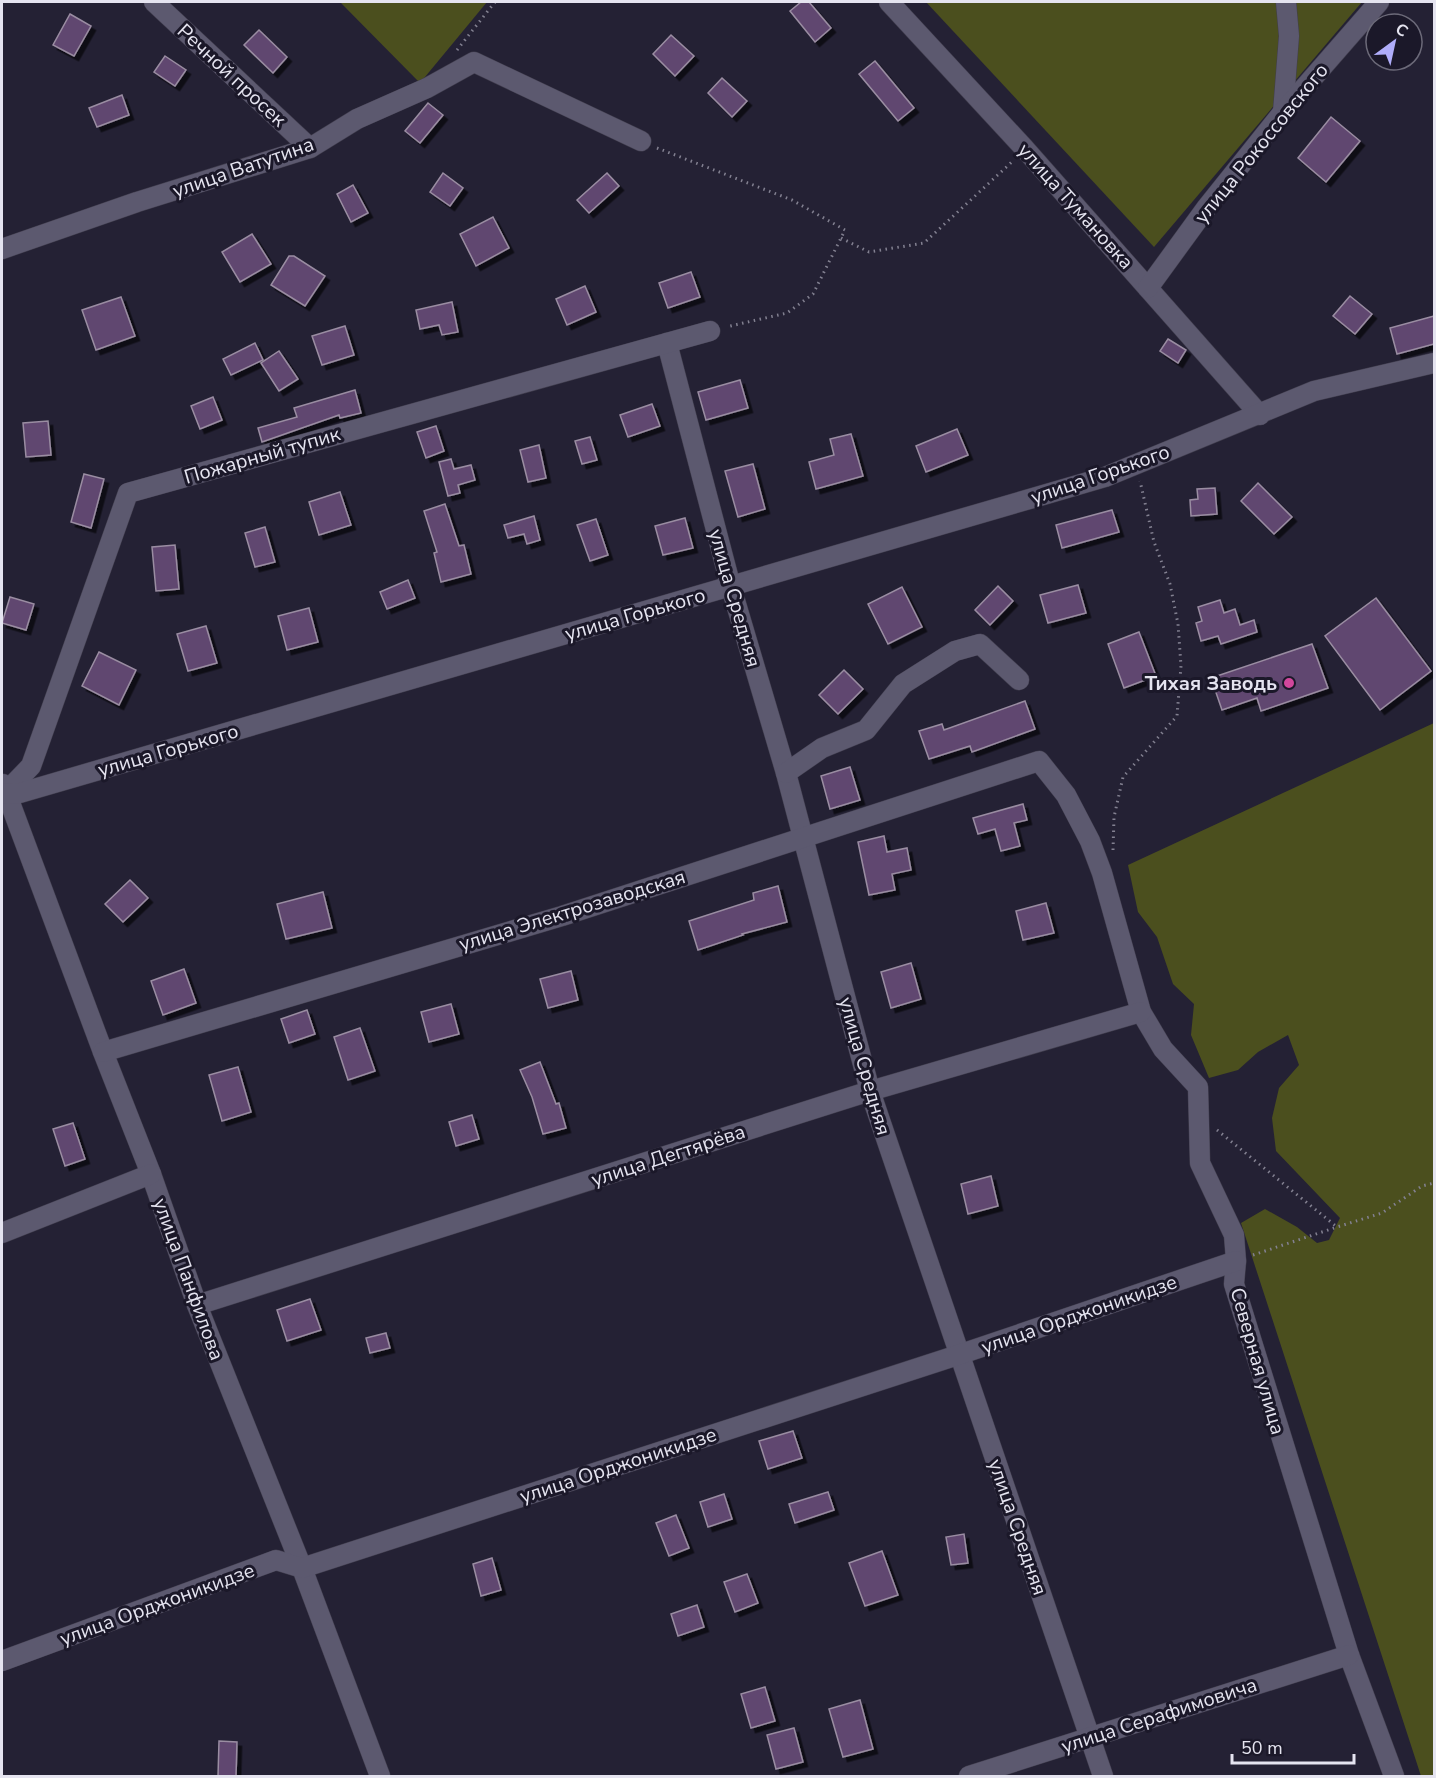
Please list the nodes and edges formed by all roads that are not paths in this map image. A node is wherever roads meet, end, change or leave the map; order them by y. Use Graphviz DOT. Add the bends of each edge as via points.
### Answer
graph roads {
  1 [pos="154,2"];
  2 [pos="889,2"];
  3 [pos="1286,2"];
  4 [pos="1379,2"];
  5 [pos="1283,112"];
  6 [pos="641,141"];
  7 [pos="310,148"];
  8 [pos="2,249"];
  9 [pos="1148,288"];
  10 [pos="710,332"];
  11 [pos="667,343"];
  12 [pos="1434,363"];
  13 [pos="1260,415"];
  14 [pos="731,586"];
  15 [pos="1019,680"];
  16 [pos="1039,761"];
  17 [pos="786,773"];
  18 [pos="3,789"];
  19 [pos="801,837"];
  20 [pos="1142,1012"];
  21 [pos="102,1052"];
  22 [pos="870,1091"];
  23 [pos="151,1174"];
  24 [pos="2,1233"];
  25 [pos="1236,1261"];
  26 [pos="197,1305"];
  27 [pos="958,1355"];
  28 [pos="303,1568"];
  29 [pos="1349,1655"];
  30 [pos="2,1661"];
  31 [pos="1091,1737"];
  32 [pos="380,1776"];
  33 [pos="969,1776"];
  34 [pos="1103,1776"];
  35 [pos="1394,1776"];
  1 -- 7 [label="street, Речной просек"];
  2 -- 9 [label="street, улица Тумановка"];
  3 -- 5 [label="street" via="1289,36"];
  4 -- 5 [label="street, улица Рокоссовского"];
  5 -- 9 [label="street, улица Рокоссовского"];
  6 -- 7 [label="street, улица Ватутина" via="474,62 357,119"];
  7 -- 8 [label="street, улица Ватутина"];
  9 -- 13 [label="street, улица Тумановка"];
  10 -- 11 [label="street, Пожарный тупик"];
  11 -- 14 [label="street, улица Средняя"];
  11 -- 18 [label="street, Пожарный тупик" via="128,493 31,766"];
  12 -- 13 [label="street, улица Горького" via="1314,391"];
  13 -- 14 [label="street, улица Горького" via="1093,480"];
  14 -- 17 [label="street, улица Средняя"];
  14 -- 18 [label="street, улица Горького" via="20,793"];
  15 -- 17 [label="street" via="980,644 955,651 903,684 866,730 822,748"];
  16 -- 19 [label="street, улица Электрозаводская"];
  16 -- 20 [label="street, Северная улица" via="1066,795 1090,841"];
  17 -- 19 [label="street, улица Средняя"];
  18 -- 21 [label="street, улица Панфилова"];
  19 -- 21 [label="street, улица Электрозаводская" via="562,915"];
  19 -- 22 [label="street, улица Средняя"];
  20 -- 22 [label="street, улица Дегтярёва"];
  20 -- 25 [label="street, Северная улица" via="1163,1049 1198,1087 1200,1163 1234,1234"];
  21 -- 23 [label="street, улица Панфилова"];
  22 -- 26 [label="street, улица Дегтярёва"];
  22 -- 27 [label="street, улица Средняя"];
  23 -- 24 [label="street"];
  23 -- 26 [label="street, улица Панфилова"];
  25 -- 27 [label="street, улица Орджоникидзе"];
  25 -- 29 [label="street, Северная улица" via="1234,1284"];
  26 -- 28 [label="street, улица Панфилова"];
  27 -- 28 [label="street, улица Орджоникидзе"];
  27 -- 31 [label="street, улица Средняя"];
  28 -- 30 [label="street, улица Орджоникидзе" via="276,1560"];
  28 -- 32 [label="street, улица Панфилова"];
  29 -- 31 [label="street, улица Серафимовича"];
  29 -- 35 [label="street, Северная улица"];
  31 -- 33 [label="street, улица Серафимовича"];
  31 -- 34 [label="street, улица Средняя"];
}
